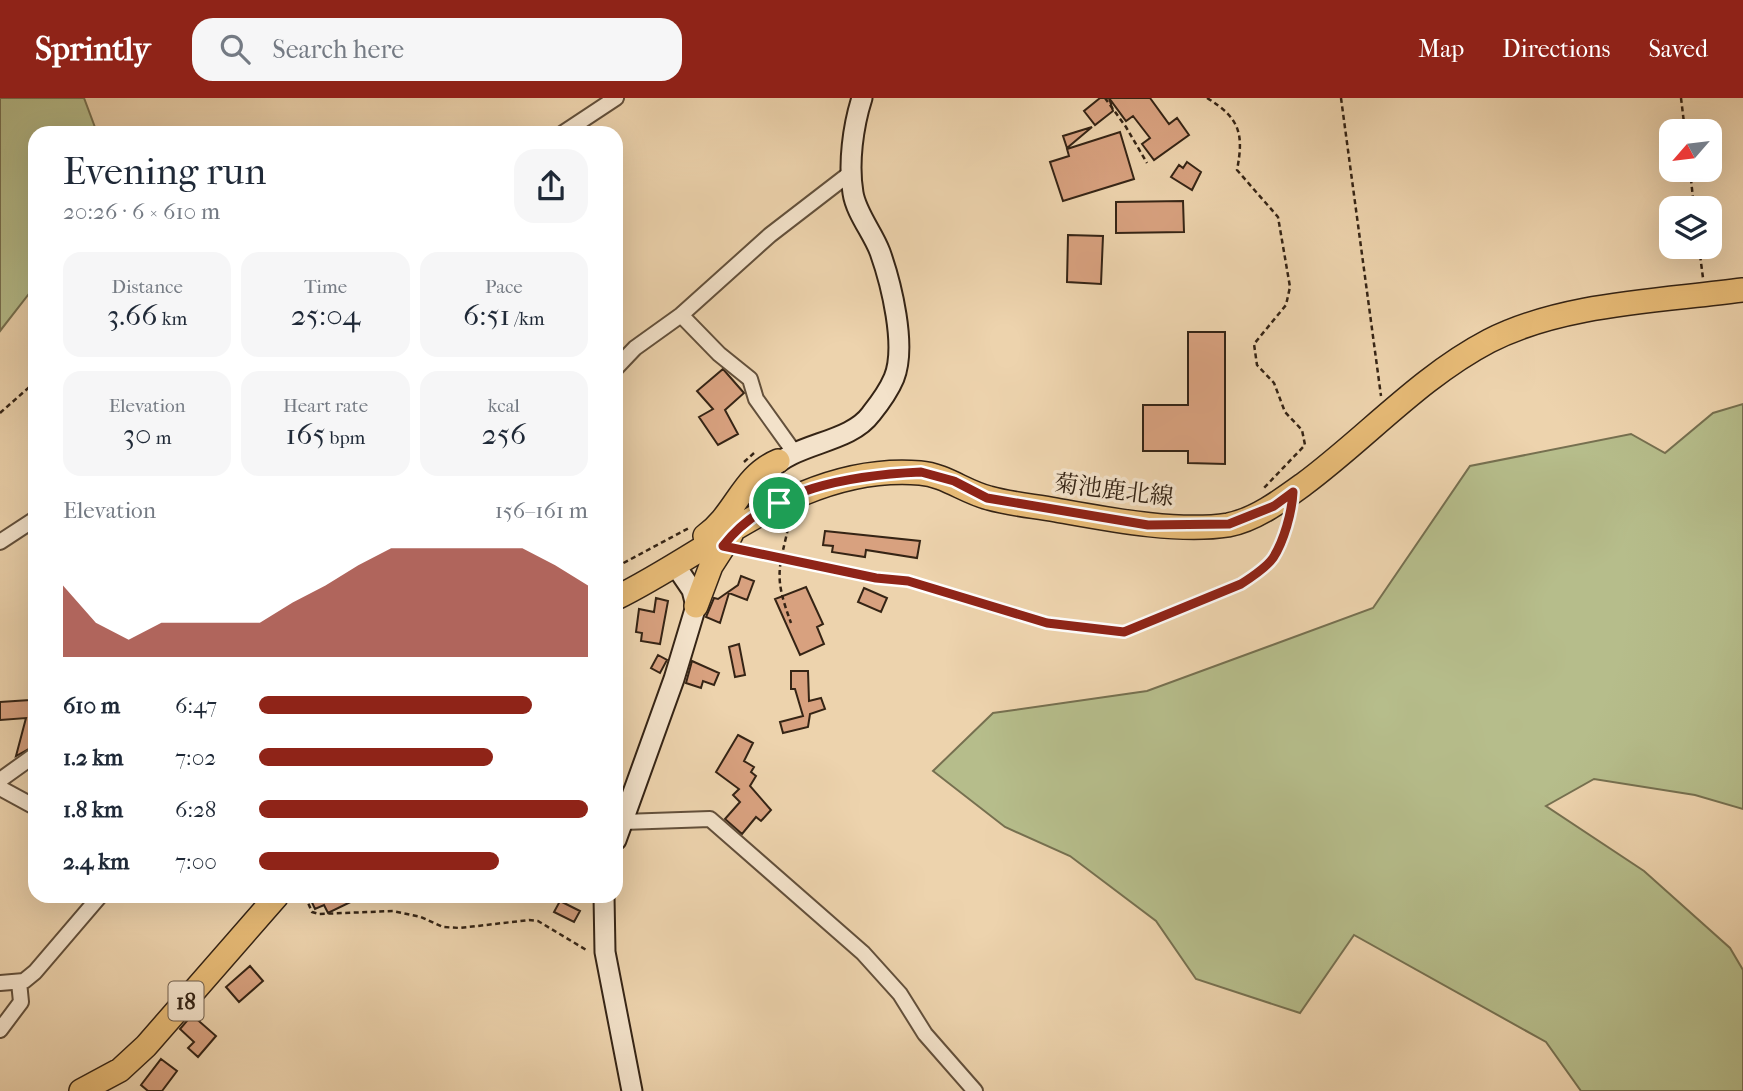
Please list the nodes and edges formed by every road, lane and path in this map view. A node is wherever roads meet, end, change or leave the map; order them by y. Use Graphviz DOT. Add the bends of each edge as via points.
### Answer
graph roads {
  1 [pos="616,98"];
  2 [pos="862,98"];
  3 [pos="1105,98"];
  4 [pos="1208,98"];
  5 [pos="1341,98"];
  6 [pos="1681,98"];
  7 [pos="1684,119"];
  8 [pos="574,126"];
  9 [pos="1147,163"];
  10 [pos="853,170"];
  11 [pos="1700,259"];
  12 [pos="1743,290"];
  13 [pos="1705,295"];
  14 [pos="681,315"];
  15 [pos="623,361"];
  16 [pos="28,388"];
  17 [pos="0,412"];
  18 [pos="1388,415"];
  19 [pos="786,452"];
  20 [pos="741,466"];
  21 [pos="1293,492"];
  22 [pos="1257,495"];
  23 [pos="783,502"];
  24 [pos="696,521"];
  25 [pos="28,524"];
  26 [pos="737,527"];
  27 [pos="0,542"];
  28 [pos="723,546"];
  29 [pos="781,560"];
  30 [pos="623,563"];
  31 [pos="668,570"];
  32 [pos="623,594"];
  33 [pos="696,606"];
  34 [pos="791,623"];
  35 [pos="28,760"];
  36 [pos="0,780"];
  37 [pos="0,788"];
  38 [pos="28,803"];
  39 [pos="623,821"];
  40 [pos="94,903"];
  41 [pos="271,903"];
  42 [pos="308,903"];
  43 [pos="604,903"];
  44 [pos="605,952"];
  45 [pos="19,982"];
  46 [pos="0,983"];
  47 [pos="0,1030"];
  48 [pos="81,1091"];
  49 [pos="632,1091"];
  50 [pos="975,1091"];
  1 -- 8 [label="street"];
  2 -- 10 [label="street" via="855,120"];
  3 -- 9 [label="path"];
  4 -- 22 [label="path" via="1237,123 1237,170 1278,217 1290,287 1286,305 1254,344 1257,365 1273,383 1284,412 1302,430 1304,445"];
  5 -- 18 [label="path" via="1379,390"];
  6 -- 7 [label="path"];
  10 -- 14 [label="street" via="770,235"];
  10 -- 19 [label="street" via="853,195 880,252 897,318 894,377 869,417 834,437"];
  11 -- 13 [label="path"];
  12 -- 13 [label="main road, 菊池鹿北線"];
  13 -- 18 [label="main road, 菊池鹿北線" via="1564,314 1491,340 1439,373"];
  14 -- 15 [label="street"];
  14 -- 19 [label="street" via="750,379"];
  16 -- 17 [label="path"];
  18 -- 21 [label="main road, 菊池鹿北線"];
  19 -- 20 [label="path" via="749,454"];
  19 -- 23 [label="street" via="769,471 769,480"];
  19 -- 31 [label="main road" via="753,476 719,526"];
  21 -- 23 [label="main road, 菊池鹿北線" via="1274,506 1229,524 1148,525 1062,511 987,498 954,481 921,472 825,484"];
  21 -- 29 [label="path" via="1292,508 1273,558 1256,573 1241,584 1124,632 1047,623 908,581"];
  23 -- 26 [label="main road, 菊池鹿北線"];
  23 -- 29 [label="path" via="791,517"];
  24 -- 30 [label="path"];
  25 -- 27 [label="street"];
  26 -- 28 [label="main road"];
  26 -- 31 [label="main road, 菊池鹿北線"];
  28 -- 29 [label="path"];
  28 -- 33 [label="main road"];
  29 -- 34 [label="path" via="778,588"];
  31 -- 32 [label="main road, 菊池鹿北線"];
  31 -- 33 [label="street" via="692,590"];
  33 -- 39 [label="street"];
  35 -- 36 [label="street"];
  37 -- 38 [label="street"];
  39 -- 50 [label="street" via="710,819 863,953"];
  40 -- 45 [label="street" via="35,972"];
  41 -- 48 [label="main road, 18" via="146,1046 120,1070"];
  42 -- 44 [label="path" via="319,914 393,911 452,927 538,921 592,953"];
  43 -- 44 [label="street"];
  44 -- 49 [label="street"];
  45 -- 46 [label="street"];
  45 -- 47 [label="street" via="21,1002"];
}
